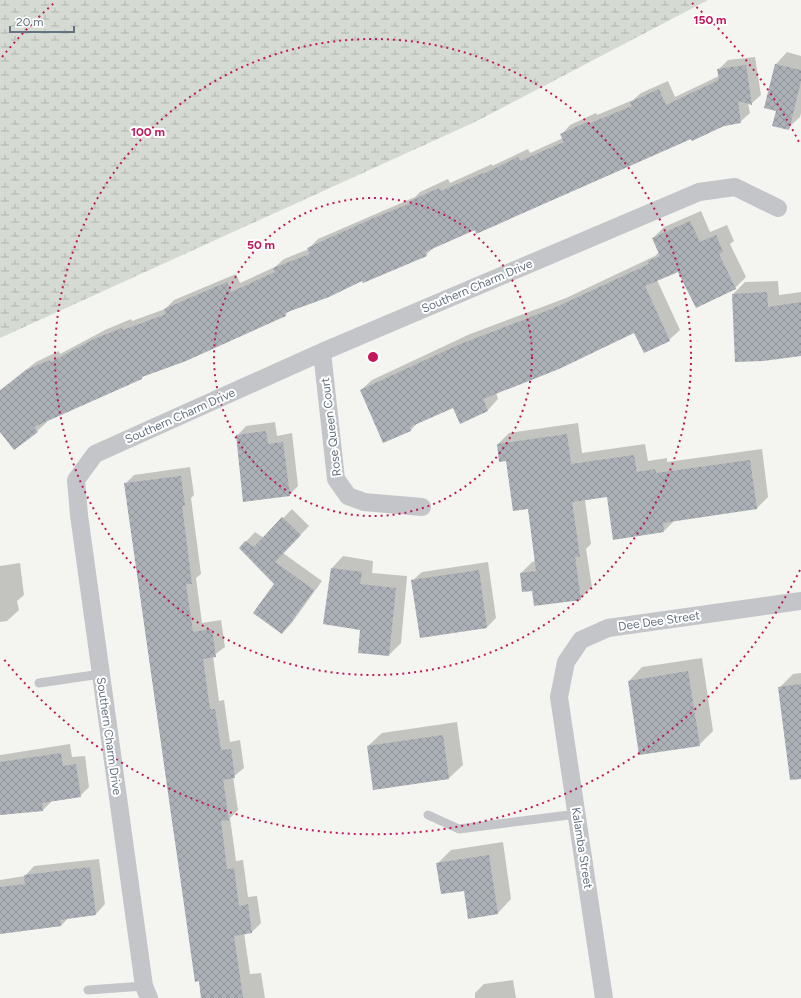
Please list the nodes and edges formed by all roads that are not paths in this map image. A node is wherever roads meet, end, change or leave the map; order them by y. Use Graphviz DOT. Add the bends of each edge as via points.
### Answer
graph roads {
  1 [pos="778,208"];
  2 [pos="322,352"];
  3 [pos="422,507"];
  4 [pos="801,601"];
  5 [pos="101,674"];
  6 [pos="39,683"];
  7 [pos="559,697"];
  8 [pos="576,814"];
  9 [pos="428,815"];
  10 [pos="88,990"];
  11 [pos="146,992"];
  12 [pos="604,998"];
  1 -- 2 [label="street, Southern Charm Drive" via="735,187 699,192"];
  2 -- 3 [label="street, Rose Queen Court" via="336,479 348,496 364,502"];
  2 -- 5 [label="street, Southern Charm Drive" via="95,454 76,480"];
  4 -- 7 [label="street, Dee Dee Street" via="608,628 581,640 566,662"];
  5 -- 6 [label="lane"];
  5 -- 11 [label="street, Southern Charm Drive"];
  7 -- 8 [label="street, Kalamba Street"];
  8 -- 9 [label="lane" via="459,829"];
  8 -- 12 [label="street, Kalamba Street"];
  10 -- 11 [label="lane"];
}
